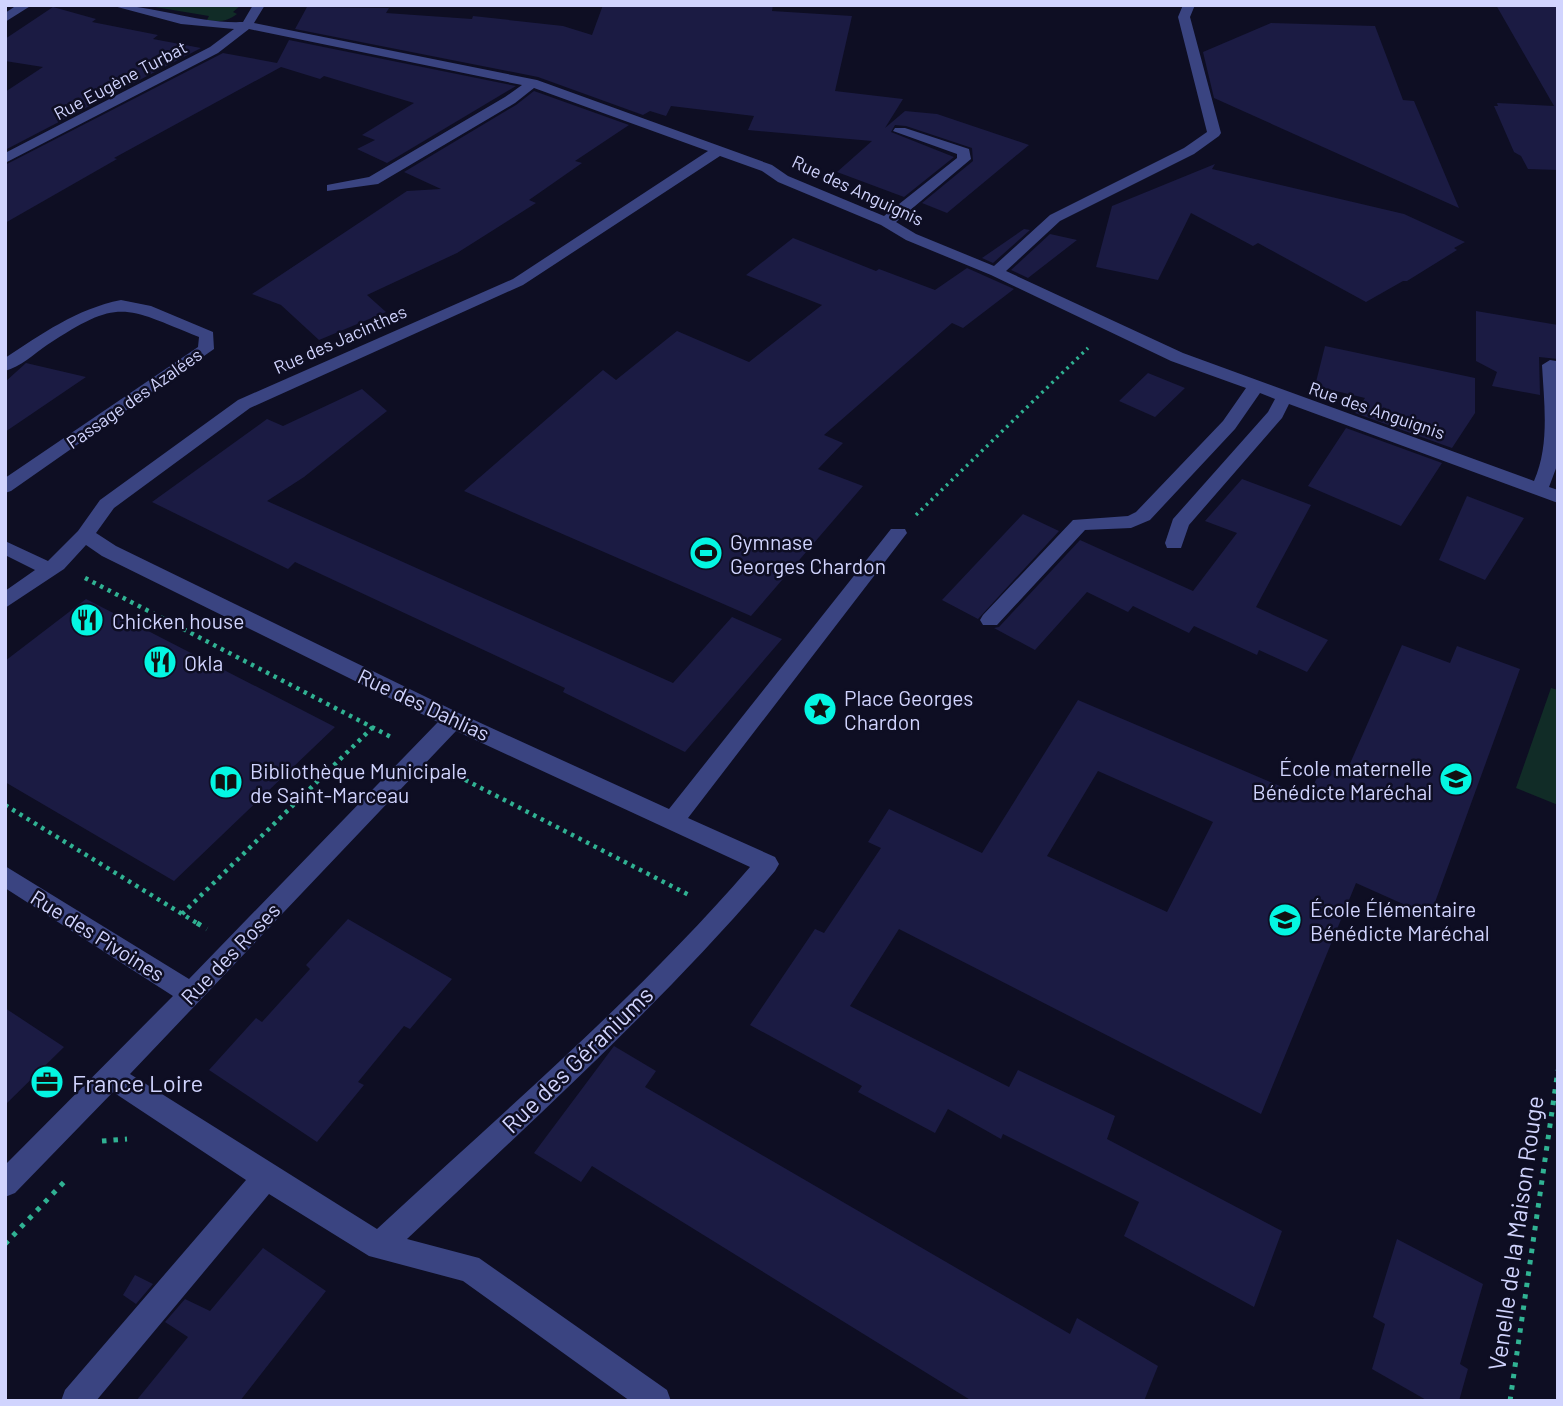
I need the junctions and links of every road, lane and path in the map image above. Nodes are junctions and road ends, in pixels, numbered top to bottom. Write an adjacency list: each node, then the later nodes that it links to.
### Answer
1 (26, 5): 5 (street)
2 (116, 5): 6 (street, Rue des Anguignis)
3 (259, 5): 6 (street)
4 (1189, 5): 15 (street)
5 (5, 18)
6 (247, 25): 7 (street, Rue des Anguignis); 12 (street, Rue Eugène Turbat)
7 (532, 83): 8 (street, Rue des Anguignis); 13 (street)
8 (548, 88): 10 (street, Rue des Anguignis); 11 (street)
9 (900, 131): 14 (street)
10 (719, 150): 14 (street, Rue des Anguignis); 25 (street, Rue des Jacinthes)
11 (436, 156)
12 (5, 159)
13 (332, 188)
14 (886, 222): 15 (street, Rue des Anguignis)
15 (996, 272): 19 (street, Rue des Anguignis)
16 (1094, 342): 24 (path)
17 (1550, 365): 22 (street)
18 (5, 366): 21 (street, Passage des Azalées)
19 (1256, 387): 20 (street, Rue des Anguignis); 30 (street)
20 (1284, 398): 22 (street, Rue des Anguignis); 26 (street)
21 (5, 487)
22 (1539, 489): 23 (street, Rue des Anguignis)
23 (1558, 497)
24 (898, 533): 35 (street)
25 (85, 535): 28 (street, Rue des Jacinthes); 31 (street, Rue des Dahlias)
26 (1174, 544)
27 (5, 547): 28 (street)
28 (52, 567): 29 (street, Rue des Jacinthes); 32 (path)
29 (5, 601)
30 (990, 620)
31 (453, 720): 33 (street, Rue des Roses); 35 (street, Rue des Dahlias)
32 (374, 726): 33 (path); 38 (path)
33 (419, 755): 39 (path); 40 (street, Rue des Roses)
34 (5, 805): 38 (path)
35 (673, 820): 36 (street, Rue des Dahlias)
36 (766, 864): 39 (street, Rue des Géraniums)
37 (5, 876): 41 (street, Rue des Pivoines)
38 (182, 914): 40 (path)
39 (725, 914): 50 (street, Rue des Géraniums)
40 (237, 947): 41 (street, Rue des Roses)
41 (191, 994): 43 (street, Rue des Roses)
42 (1558, 1070): 53 (path, Venelle de la Maison Rouge)
43 (110, 1076): 47 (street); 48 (street, Rue des Roses)
44 (127, 1139): 45 (path)
45 (96, 1148)
46 (69, 1177): 49 (path)
47 (266, 1177): 50 (street); 51 (street)
48 (5, 1184)
49 (5, 1244)
50 (379, 1246): 52 (street)
51 (76, 1401)
52 (656, 1401)
53 (1510, 1401)

